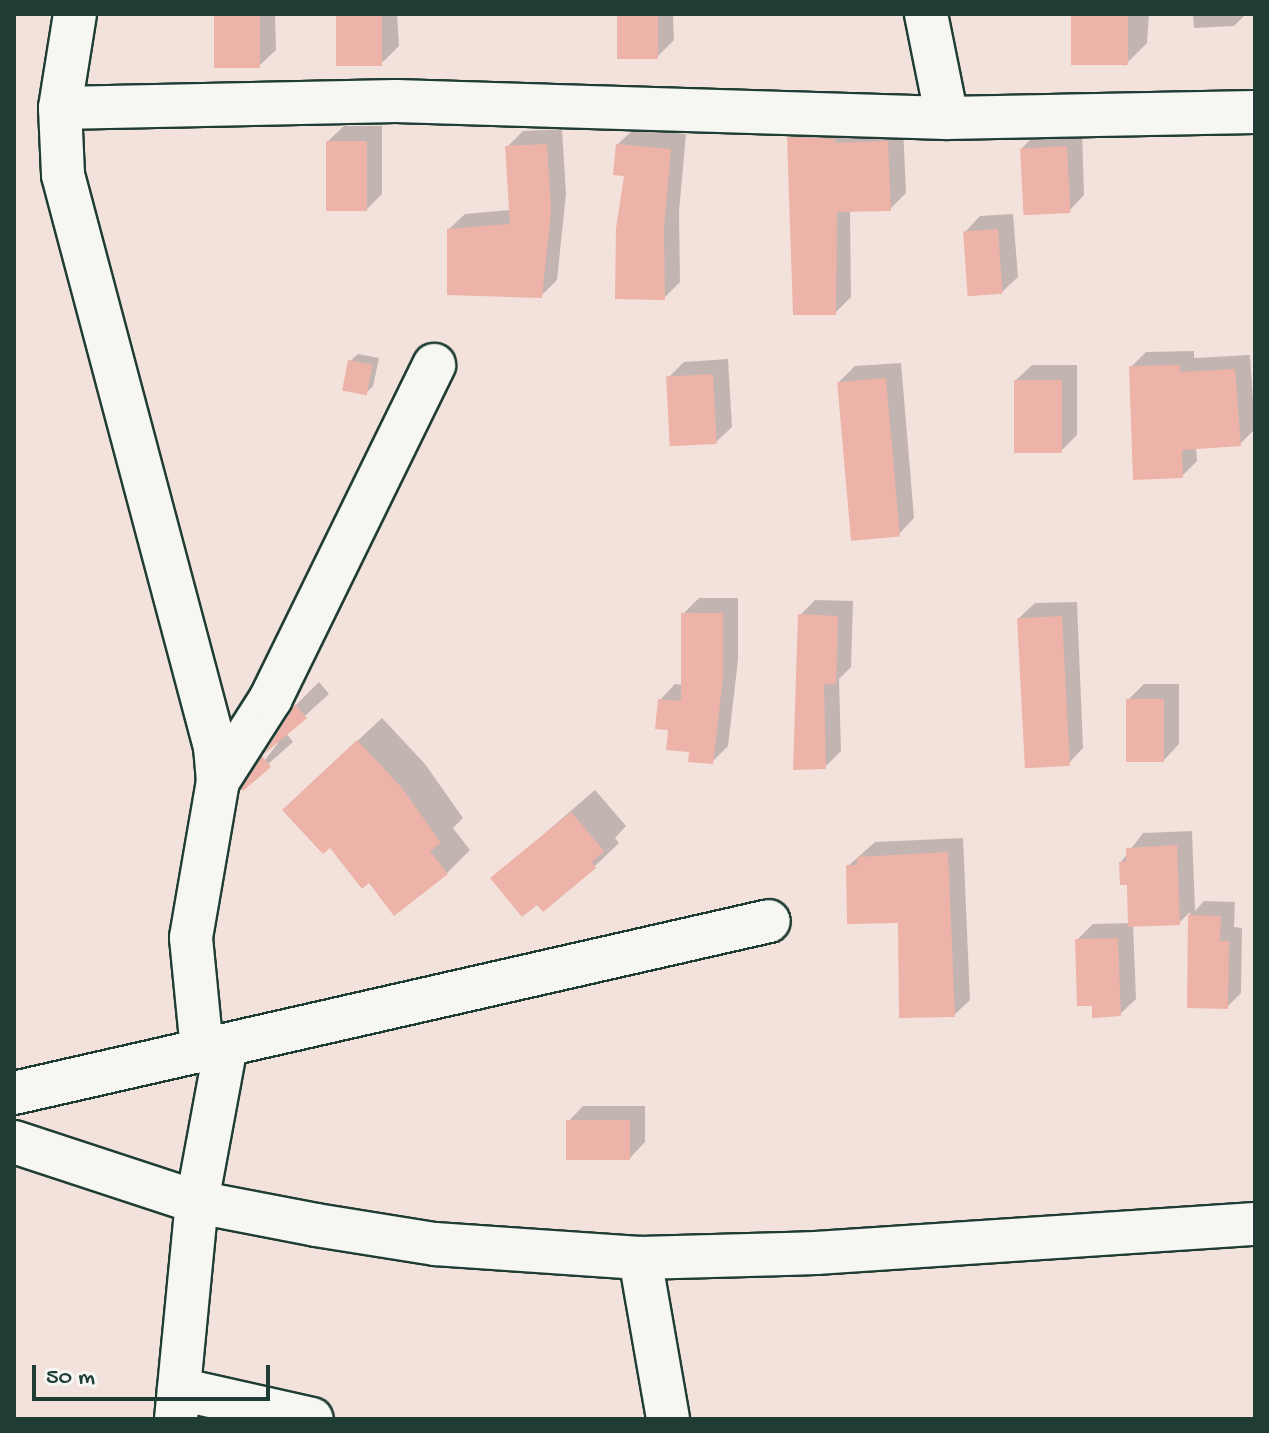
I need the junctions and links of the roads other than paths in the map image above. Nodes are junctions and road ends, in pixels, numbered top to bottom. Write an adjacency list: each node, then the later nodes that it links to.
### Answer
1 (75, 14): 3 (street)
2 (926, 14): 5 (street)
3 (60, 108): 5 (street); 7 (street)
4 (1255, 112): 5 (street)
5 (947, 118)
6 (434, 365): 7 (street)
7 (218, 781): 9 (street)
8 (769, 921): 9 (street)
9 (214, 1048): 10 (street); 12 (street)
10 (14, 1093)
11 (14, 1142): 12 (street)
12 (197, 1202): 14 (street); 15 (street)
13 (1255, 1224): 14 (street)
14 (640, 1258): 17 (street)
15 (177, 1404): 16 (street)
16 (312, 1419)
17 (668, 1419)

